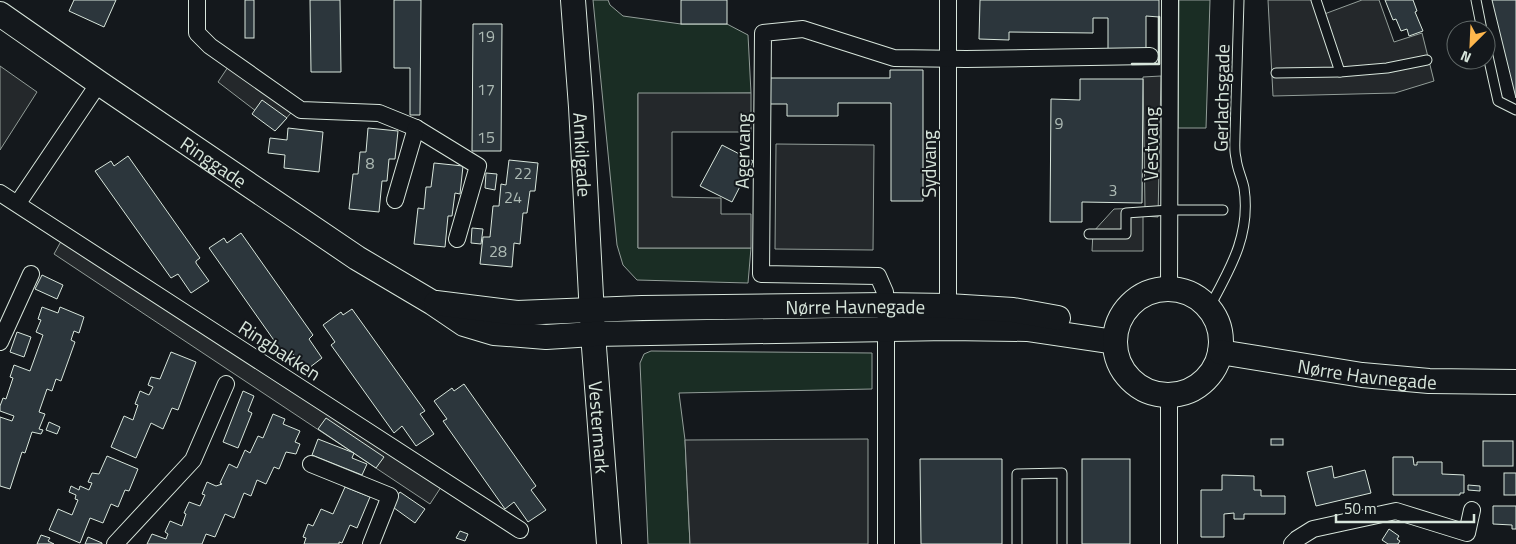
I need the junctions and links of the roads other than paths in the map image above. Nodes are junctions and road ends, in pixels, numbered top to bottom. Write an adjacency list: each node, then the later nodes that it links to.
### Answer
1 (196, 0): 18 (street)
2 (573, 0): 30 (street, Arnkilgade)
3 (948, 0): 11 (street, Sydvang)
4 (1170, 0): 22 (street, Vestvang)
5 (1239, 0): 29 (lane, Gerlachsgade)
6 (1316, 0): 14 (lane)
7 (1476, 0): 9 (lane)
8 (0, 14): 16 (street, Ringgade)
9 (1480, 20)
10 (1150, 56): 11 (street, Agervang)
11 (948, 58): 31 (street, Agervang); 32 (street, Sydvang)
12 (1427, 60): 14 (lane)
13 (1491, 70): 17 (lane)
14 (1340, 72): 15 (lane)
15 (1276, 73)
16 (99, 83): 21 (street); 28 (street, Ringgade)
17 (1516, 110)
18 (416, 128): 20 (street); 25 (street)
19 (0, 193): 21 (street, Ringbakken)
20 (395, 200)
21 (18, 203): 42 (street, Ringbakken)
22 (1170, 210): 23 (lane); 24 (lane); 27 (street, Vestvang)
23 (1222, 210)
24 (1089, 234)
25 (457, 239)
26 (32, 274): 35 (street)
27 (1169, 289): 29 (street); 34 (street)
28 (433, 303): 30 (street, Ringgade); 33 (street, Ringgade)
29 (1209, 308): 36 (street)
30 (591, 309): 31 (street, Nørre Havnegade); 33 (street, Vestermark)
31 (886, 317): 32 (street, Nørre Havnegade); 33 (street, Nørre Havnegade); 46 (street, Agervang)
32 (948, 317): 34 (street, Nørre Havnegade)
33 (592, 334): 45 (street, Vestermark)
34 (1116, 335): 39 (street)
35 (0, 342)
36 (1220, 352): 37 (street, Nørre Havnegade); 39 (street)
37 (1516, 382)
38 (226, 384): 43 (street)
39 (1169, 395): 49 (street)
40 (311, 464): 44 (street)
41 (1472, 510): 50 (street)
42 (520, 530)
43 (115, 544)
44 (371, 544)
45 (609, 544)
46 (886, 544)
47 (1017, 544): 48 (lane)
48 (1062, 544)
49 (1169, 544)
50 (1292, 544)

